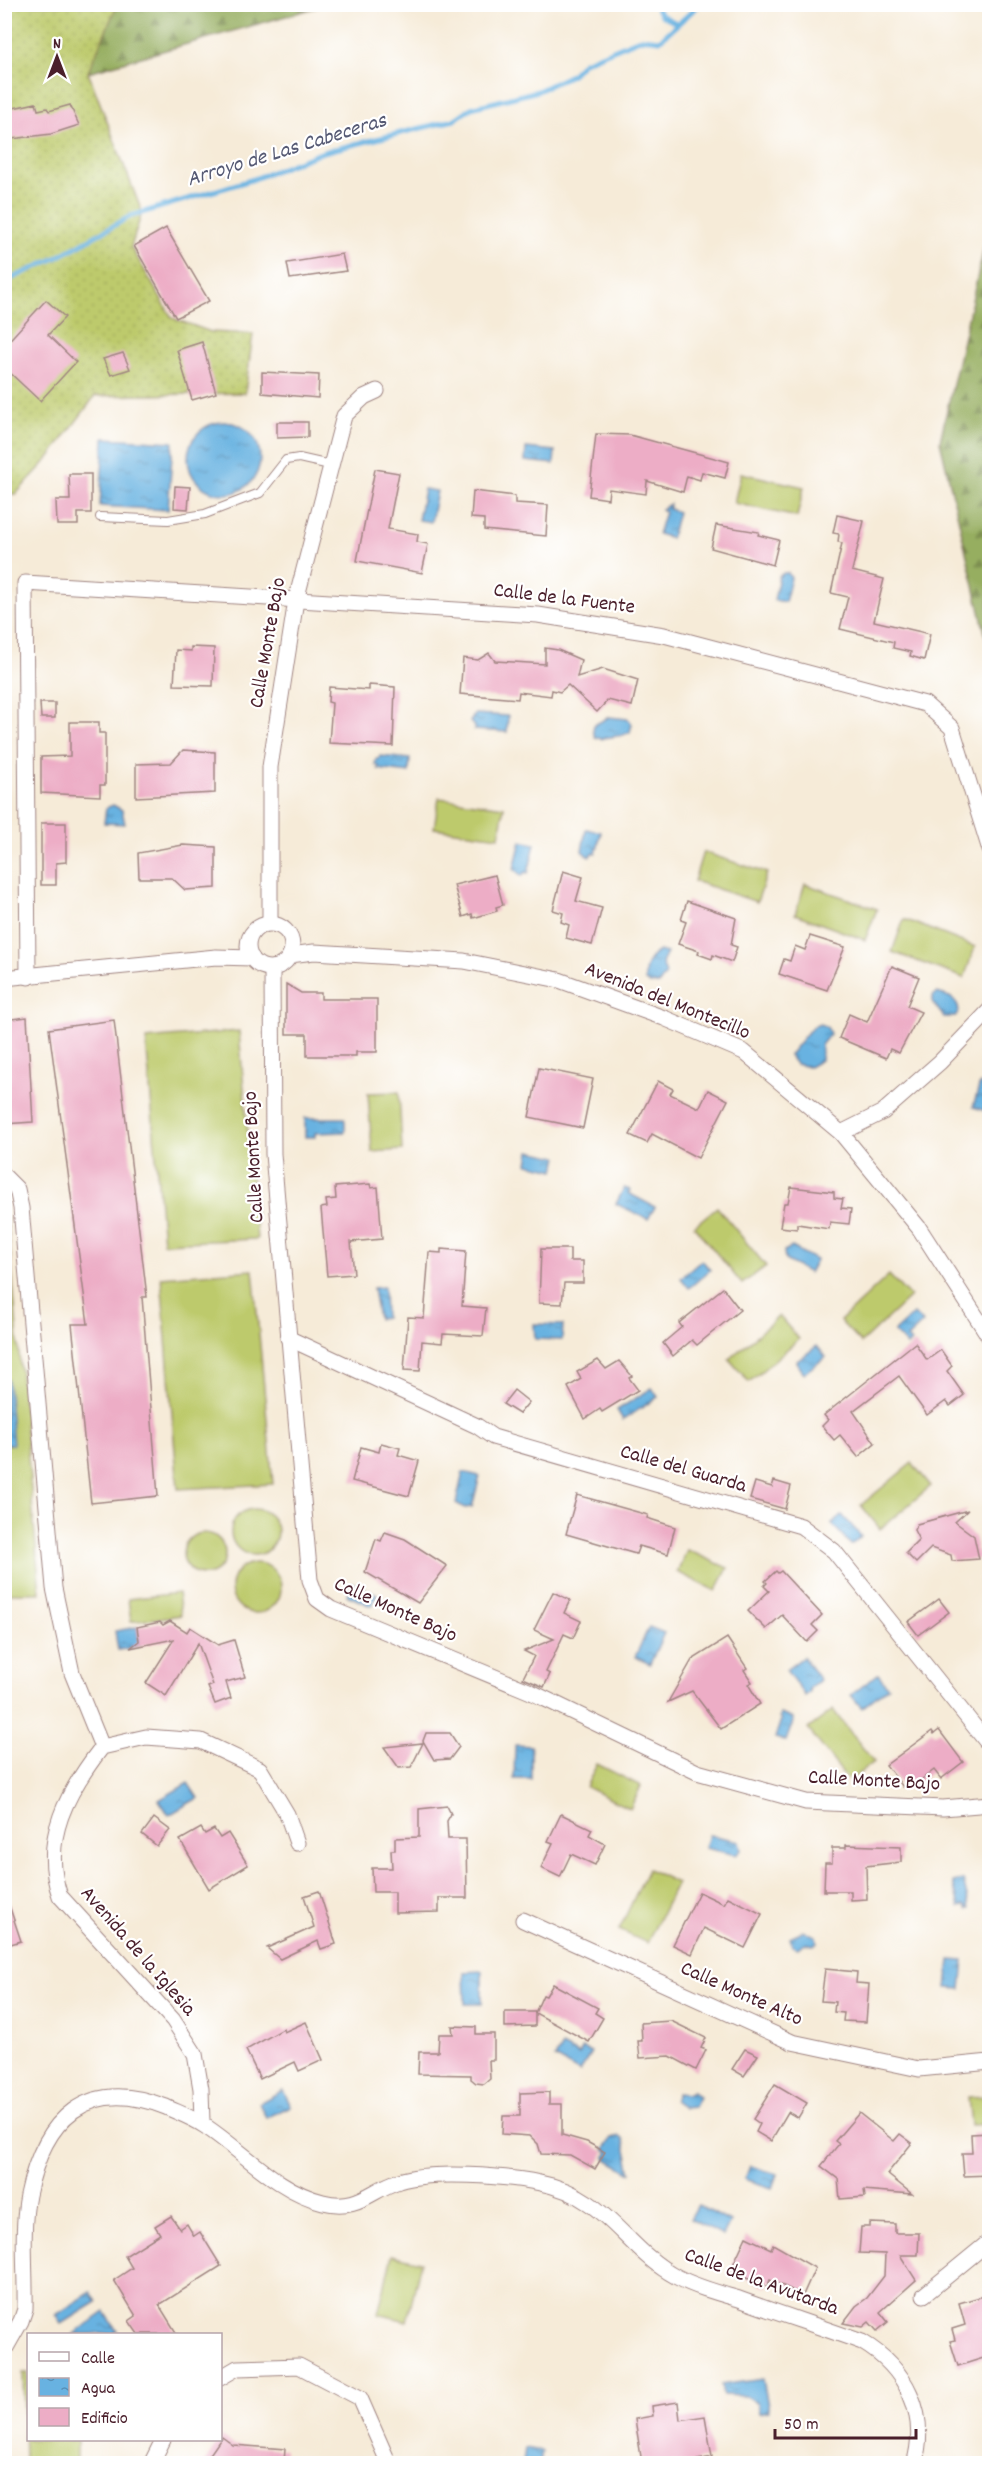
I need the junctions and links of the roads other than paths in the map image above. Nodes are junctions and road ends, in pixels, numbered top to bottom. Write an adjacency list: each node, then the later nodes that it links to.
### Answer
1 (376, 391): 2 (street, Calle Monte Bajo)
2 (330, 465): 3 (lane); 4 (street, Calle Monte Bajo)
3 (100, 517)
4 (296, 600): 5 (street, Calle de la Fuente); 6 (street, Calle Monte Bajo); 10 (street, Calle de la Fuente)
5 (990, 850)
6 (270, 923): 7 (street); 8 (street)
7 (291, 947): 9 (street); 13 (street, Avenida del Montecillo)
8 (250, 951): 9 (street); 10 (street)
9 (272, 968): 16 (street, Calle Monte Bajo)
10 (28, 977): 11 (street)
11 (4, 978)
12 (990, 1010): 13 (street)
13 (841, 1133): 15 (street, Avenida del Montecillo)
14 (4, 1176): 18 (street)
15 (989, 1334)
16 (288, 1338): 17 (street, Calle del Guarda); 19 (street, Calle Monte Bajo)
17 (990, 1746)
18 (102, 1747): 20 (street); 23 (street, Avenida de la Iglesia)
19 (990, 1804)
20 (297, 1843)
21 (522, 1920): 22 (street, Calle Monte Alto)
22 (990, 2062)
23 (202, 2123): 26 (street, Calle de la Avutarda); 31 (street, Calle de la Avutarda)
24 (990, 2241): 25 (street)
25 (924, 2295)
26 (4, 2351)
27 (222, 2377): 30 (street)
28 (162, 2441): 29 (street)
29 (151, 2463)
30 (389, 2463)
31 (914, 2463)

